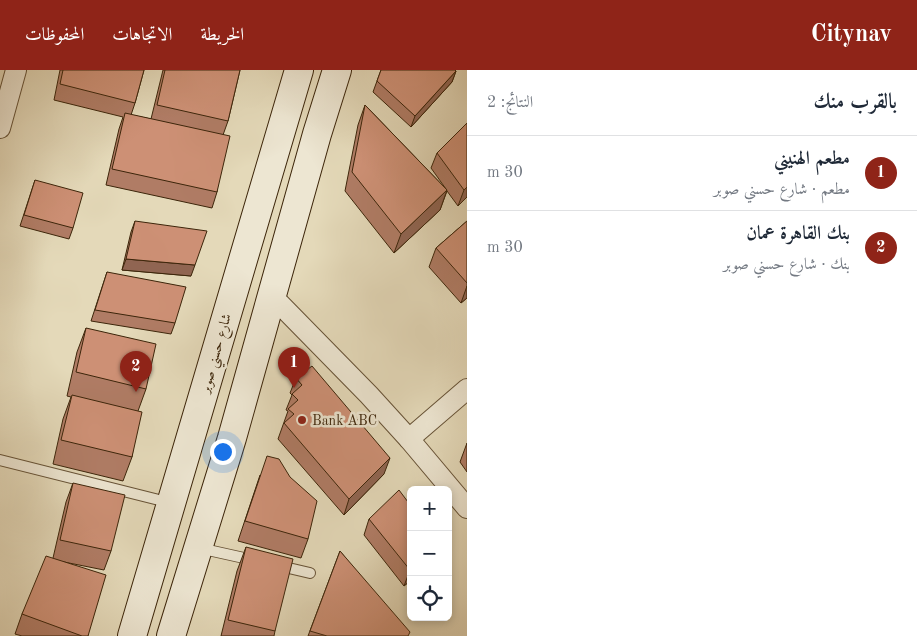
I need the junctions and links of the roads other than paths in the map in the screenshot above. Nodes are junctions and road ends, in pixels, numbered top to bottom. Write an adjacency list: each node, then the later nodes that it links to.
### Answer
1 (16, 70): 4 (street)
2 (299, 70): 5 (main road, شارع حسني صوبر)
3 (337, 70): 6 (main road)
4 (0, 128)
5 (281, 129): 6 (main road); 11 (main road, شارع حسني صوبر)
6 (317, 134): 7 (main road)
7 (271, 295): 9 (street); 13 (main road)
8 (467, 389): 9 (street)
9 (409, 438): 12 (street)
10 (0, 460): 11 (lane)
11 (171, 503): 15 (main road, شارع حسني صوبر)
12 (467, 508)
13 (198, 548): 14 (lane); 16 (main road)
14 (310, 573)
15 (132, 636)
16 (171, 636)

